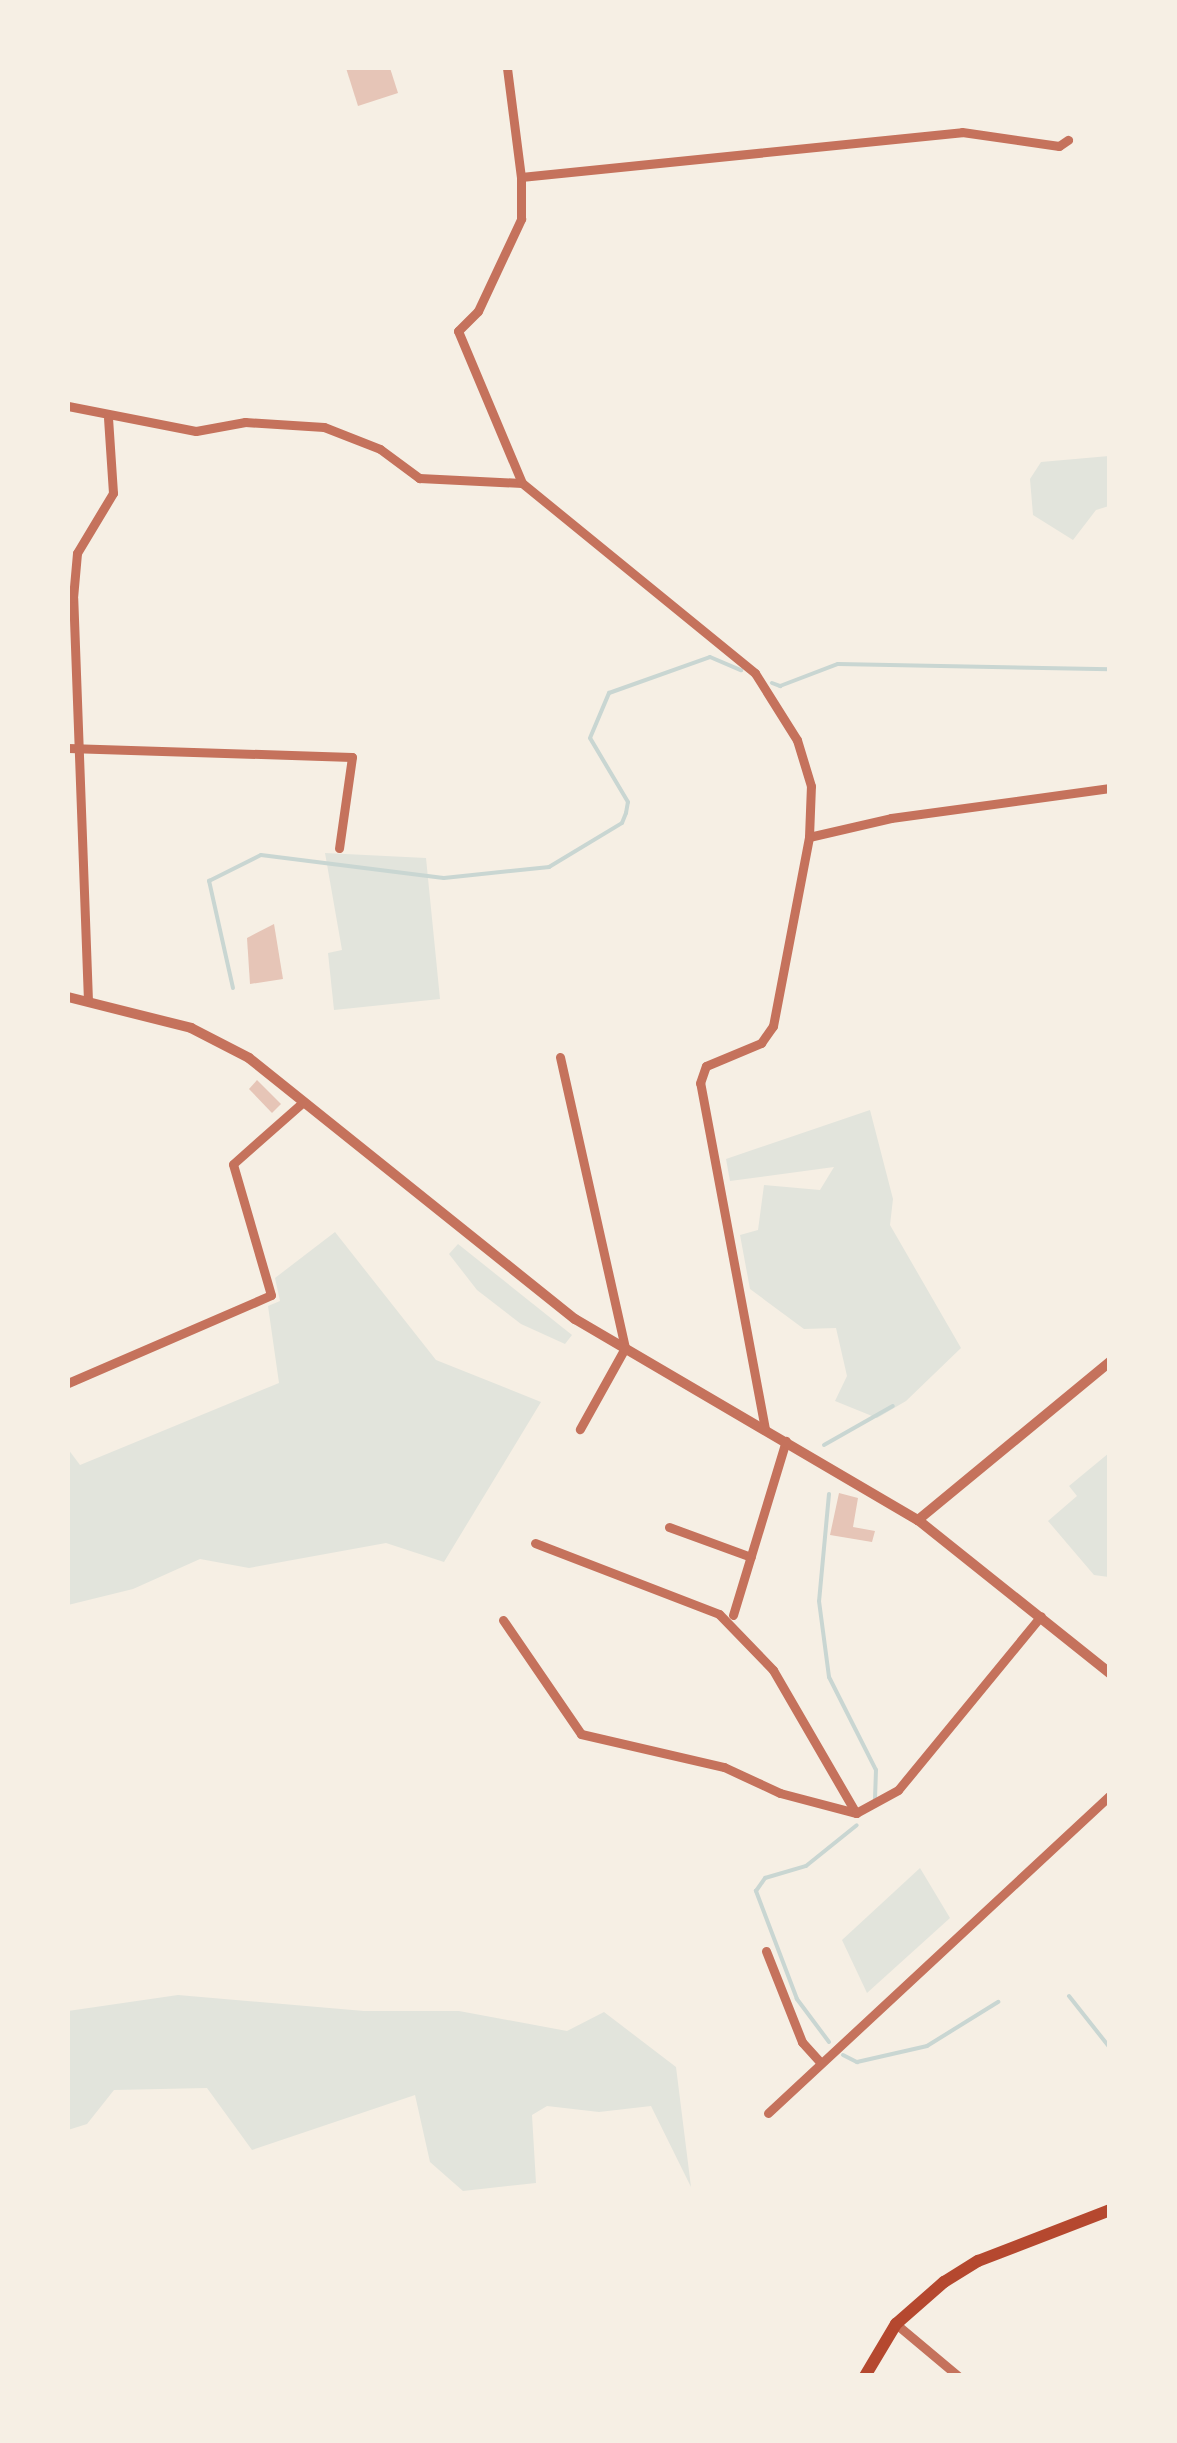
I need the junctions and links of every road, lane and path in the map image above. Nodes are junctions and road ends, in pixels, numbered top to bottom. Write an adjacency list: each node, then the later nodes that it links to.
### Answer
1 (507, 68): 3 (street)
2 (1068, 140): 3 (street)
3 (521, 177): 6 (street)
4 (68, 406): 5 (street)
5 (108, 418): 6 (street); 7 (street)
6 (522, 483): 9 (street)
7 (72, 748): 10 (street); 12 (street)
8 (1110, 788): 9 (street)
9 (809, 837): 19 (street)
10 (340, 848)
11 (68, 997): 12 (street)
12 (88, 1001): 14 (street)
13 (560, 1056): 15 (street)
14 (302, 1103): 15 (street); 17 (street)
15 (625, 1348): 18 (street); 19 (street)
16 (1110, 1362): 21 (street)
17 (68, 1384)
18 (580, 1429)
19 (765, 1429): 20 (street)
20 (786, 1441): 21 (street); 24 (street)
21 (918, 1520): 26 (street)
22 (669, 1527): 24 (street)
23 (536, 1543): 30 (street)
24 (751, 1556): 25 (street)
25 (734, 1615)
26 (1040, 1616): 28 (street); 30 (street)
27 (502, 1620): 30 (street)
28 (1110, 1673)
29 (1110, 1795): 32 (street)
30 (856, 1812)
31 (766, 1951): 32 (street)
32 (822, 2063): 33 (street)
33 (768, 2114)
34 (1110, 2210): 35 (main road)
35 (896, 2324): 36 (main road); 37 (street)
36 (866, 2376)
37 (958, 2376)

